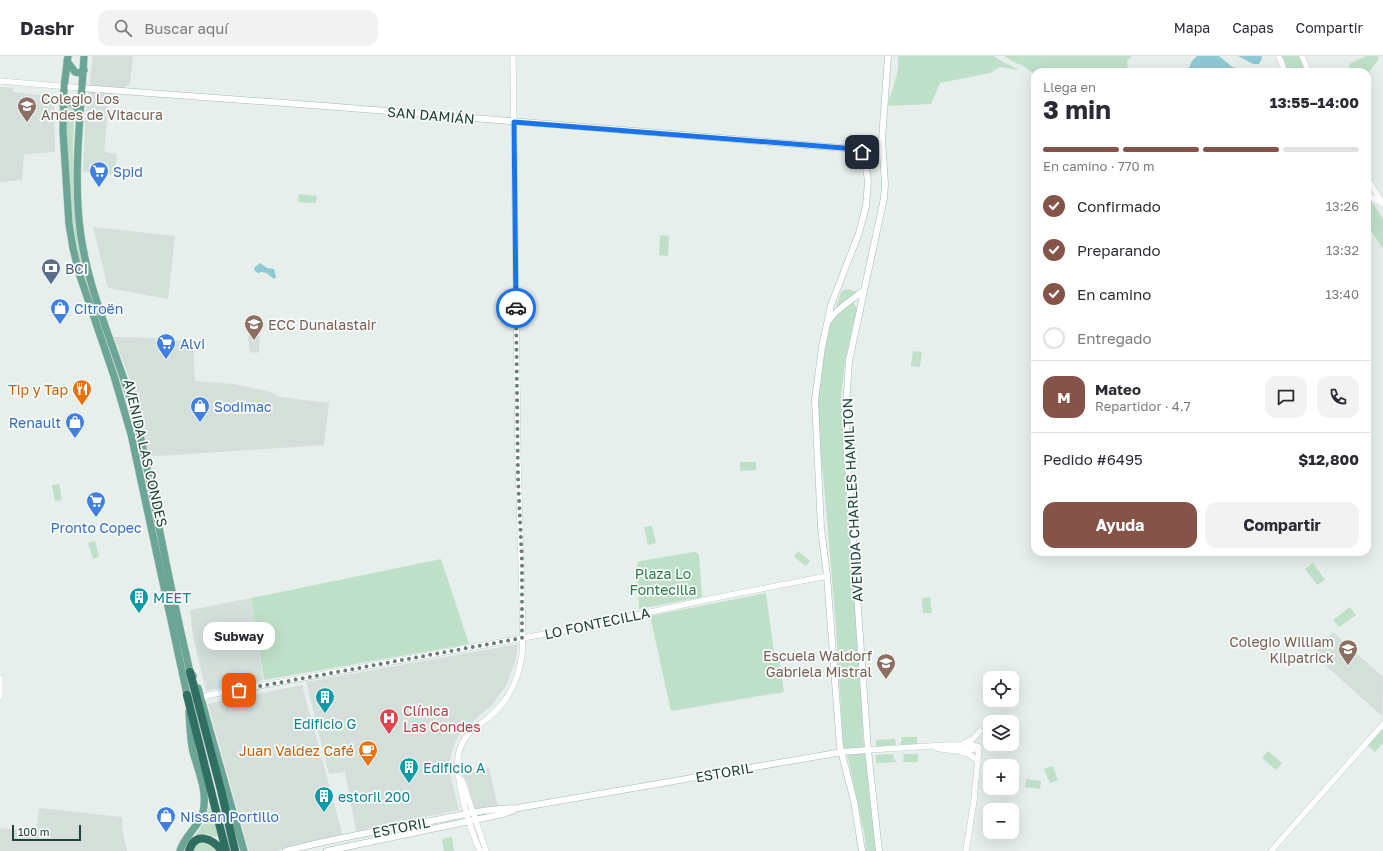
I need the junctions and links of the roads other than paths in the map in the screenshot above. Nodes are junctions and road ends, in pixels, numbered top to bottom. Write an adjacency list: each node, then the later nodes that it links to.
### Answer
1 (84, 56): 9 (main road, AVENIDA LAS CONDES)
2 (513, 56): 15 (street)
3 (888, 56): 20 (main road, AVENIDA CHARLES HAMILTON)
4 (1279, 56): 7 (street)
5 (1302, 56): 8 (street)
6 (67, 58): 9 (main road); 11 (main road, AVENIDA LAS CONDES)
7 (1284, 68)
8 (1307, 68)
9 (84, 70): 12 (main road, AVENIDA LAS CONDES)
10 (0, 80): 11 (street, SAN DAMIÁN)
11 (64, 87): 12 (street, SAN DAMIÁN); 13 (main road, AVENIDA LAS CONDES)
12 (82, 88): 14 (main road, AVENIDA LAS CONDES); 15 (main road, SAN DAMIÁN)
13 (63, 105): 14 (main road); 24 (main road, AVENIDA LAS CONDES)
14 (80, 115): 25 (main road, AVENIDA LAS CONDES)
15 (514, 122): 16 (main road, SAN DAMIÁN); 27 (street)
16 (862, 152): 23 (main road, AVENIDA CHARLES HAMILTON)
17 (1371, 184): 19 (street)
18 (1371, 197): 19 (street)
19 (1383, 204)
20 (864, 290): 21 (main road); 22 (main road, AVENIDA CHARLES HAMILTON)
21 (854, 299): 22 (main road); 23 (main road)
22 (859, 311): 38 (main road, AVENIDA CHARLES HAMILTON)
23 (826, 324): 26 (main road, AVENIDA CHARLES HAMILTON)
24 (114, 376): 25 (main road); 30 (main road, AVENIDA LAS CONDES)
25 (127, 390): 28 (main road, AVENIDA LAS CONDES)
26 (827, 576): 27 (street, LO FONTECILLA); 40 (main road, AVENIDA CHARLES HAMILTON)
27 (522, 638): 32 (street, LO FONTECILLA); 42 (street)
28 (190, 672): 32 (main road, AVENIDA LAS CONDES); 46 (highway)
29 (0, 678): 31 (street)
30 (187, 695): 43 (main road, AVENIDA LAS CONDES); 45 (highway)
31 (0, 697)
32 (202, 700): 47 (main road, AVENIDA LAS CONDES)
33 (1383, 724): 55 (street)
34 (980, 731): 35 (street)
35 (956, 745): 36 (street, ESTORIL); 37 (street, ESTORIL)
36 (931, 747): 38 (street, ESTORIL); 39 (street, ESTORIL)
37 (979, 747): 39 (street, ESTORIL); 41 (street)
38 (868, 750): 40 (main road, ESTORIL); 53 (main road, AVENIDA CHARLES HAMILTON)
39 (949, 750): 41 (street)
40 (842, 752): 42 (main road, ESTORIL); 52 (main road, AVENIDA CHARLES HAMILTON)
41 (978, 761): 54 (street)
42 (471, 817): 48 (main road, ESTORIL); 49 (main road, ESTORIL); 50 (street); 51 (street)
43 (182, 850): 44 (highway)
44 (222, 851)
45 (226, 851)
46 (235, 851)
47 (244, 851)
48 (286, 851)
49 (327, 851)
50 (480, 851)
51 (486, 851)
52 (862, 851)
53 (880, 851)
54 (966, 851)
55 (1271, 851)

